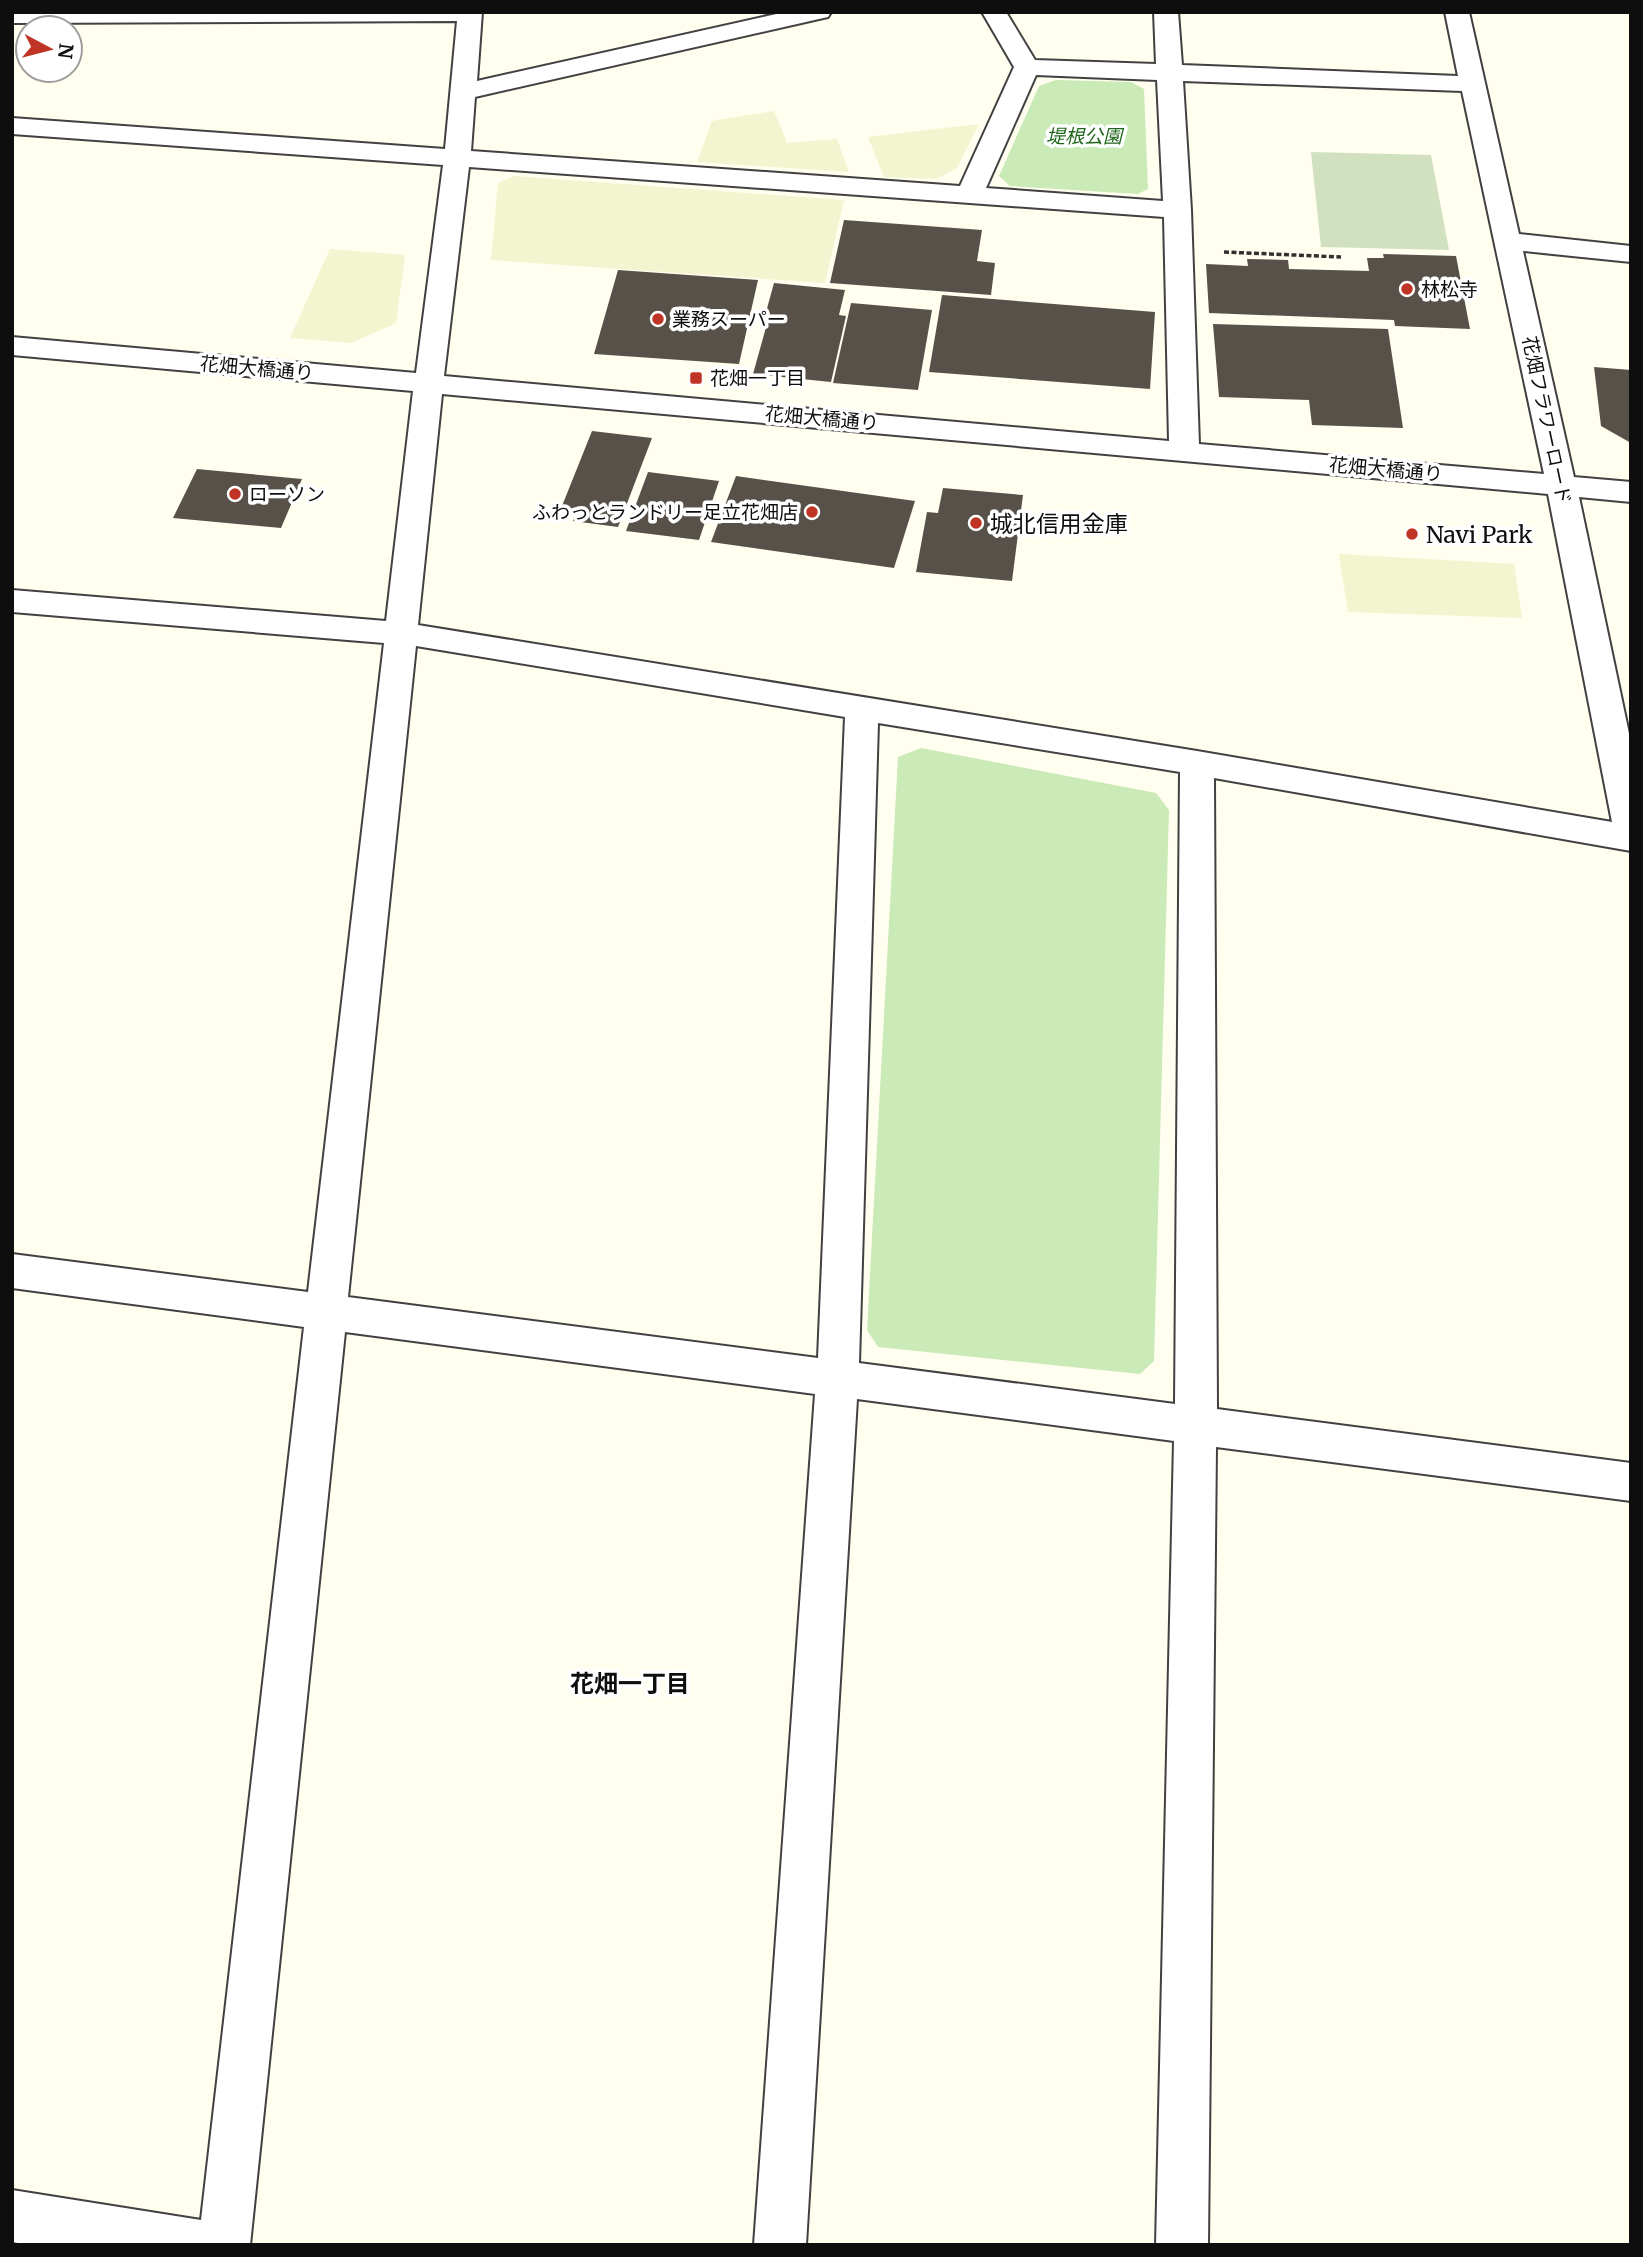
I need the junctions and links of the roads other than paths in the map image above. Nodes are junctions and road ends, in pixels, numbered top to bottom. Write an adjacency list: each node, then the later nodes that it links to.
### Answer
1 (819, 12): 10 (street)
2 (994, 12): 7 (street)
3 (1166, 12): 8 (street)
4 (1457, 12): 9 (street, 花畑フラワーロード)
5 (469, 13): 6 (street); 10 (street)
6 (13, 16)
7 (1027, 67): 8 (street); 13 (street)
8 (1170, 71): 9 (street); 14 (street)
9 (1473, 83): 15 (street, 花畑フラワーロード)
10 (463, 92): 12 (street)
11 (12, 126): 12 (street)
12 (457, 158): 13 (street); 18 (street)
13 (969, 196): 14 (street)
14 (1177, 210): 19 (street)
15 (1507, 242): 16 (street); 20 (street, 花畑フラワーロード)
16 (1631, 254)
17 (12, 346): 18 (street, 花畑大橋通り)
18 (429, 384): 19 (street, 花畑大橋通り); 23 (street)
19 (1184, 450): 20 (street, 花畑大橋通り)
20 (1561, 486): 21 (street, 花畑大橋通り); 26 (street, 花畑フラワーロード)
21 (1631, 492)
22 (12, 601): 23 (street)
23 (401, 633): 24 (street); 29 (street)
24 (862, 708): 25 (street); 30 (street)
25 (1197, 763): 27 (street); 31 (street)
26 (1631, 828)
27 (1631, 838)
28 (12, 1271): 29 (street)
29 (326, 1312): 30 (street); 35 (street)
30 (837, 1379): 31 (street); 36 (street)
31 (1195, 1425): 32 (street); 37 (street)
32 (1631, 1482)
33 (12, 2216): 34 (street)
34 (198, 2245)
35 (224, 2245)
36 (780, 2245)
37 (1182, 2245)

